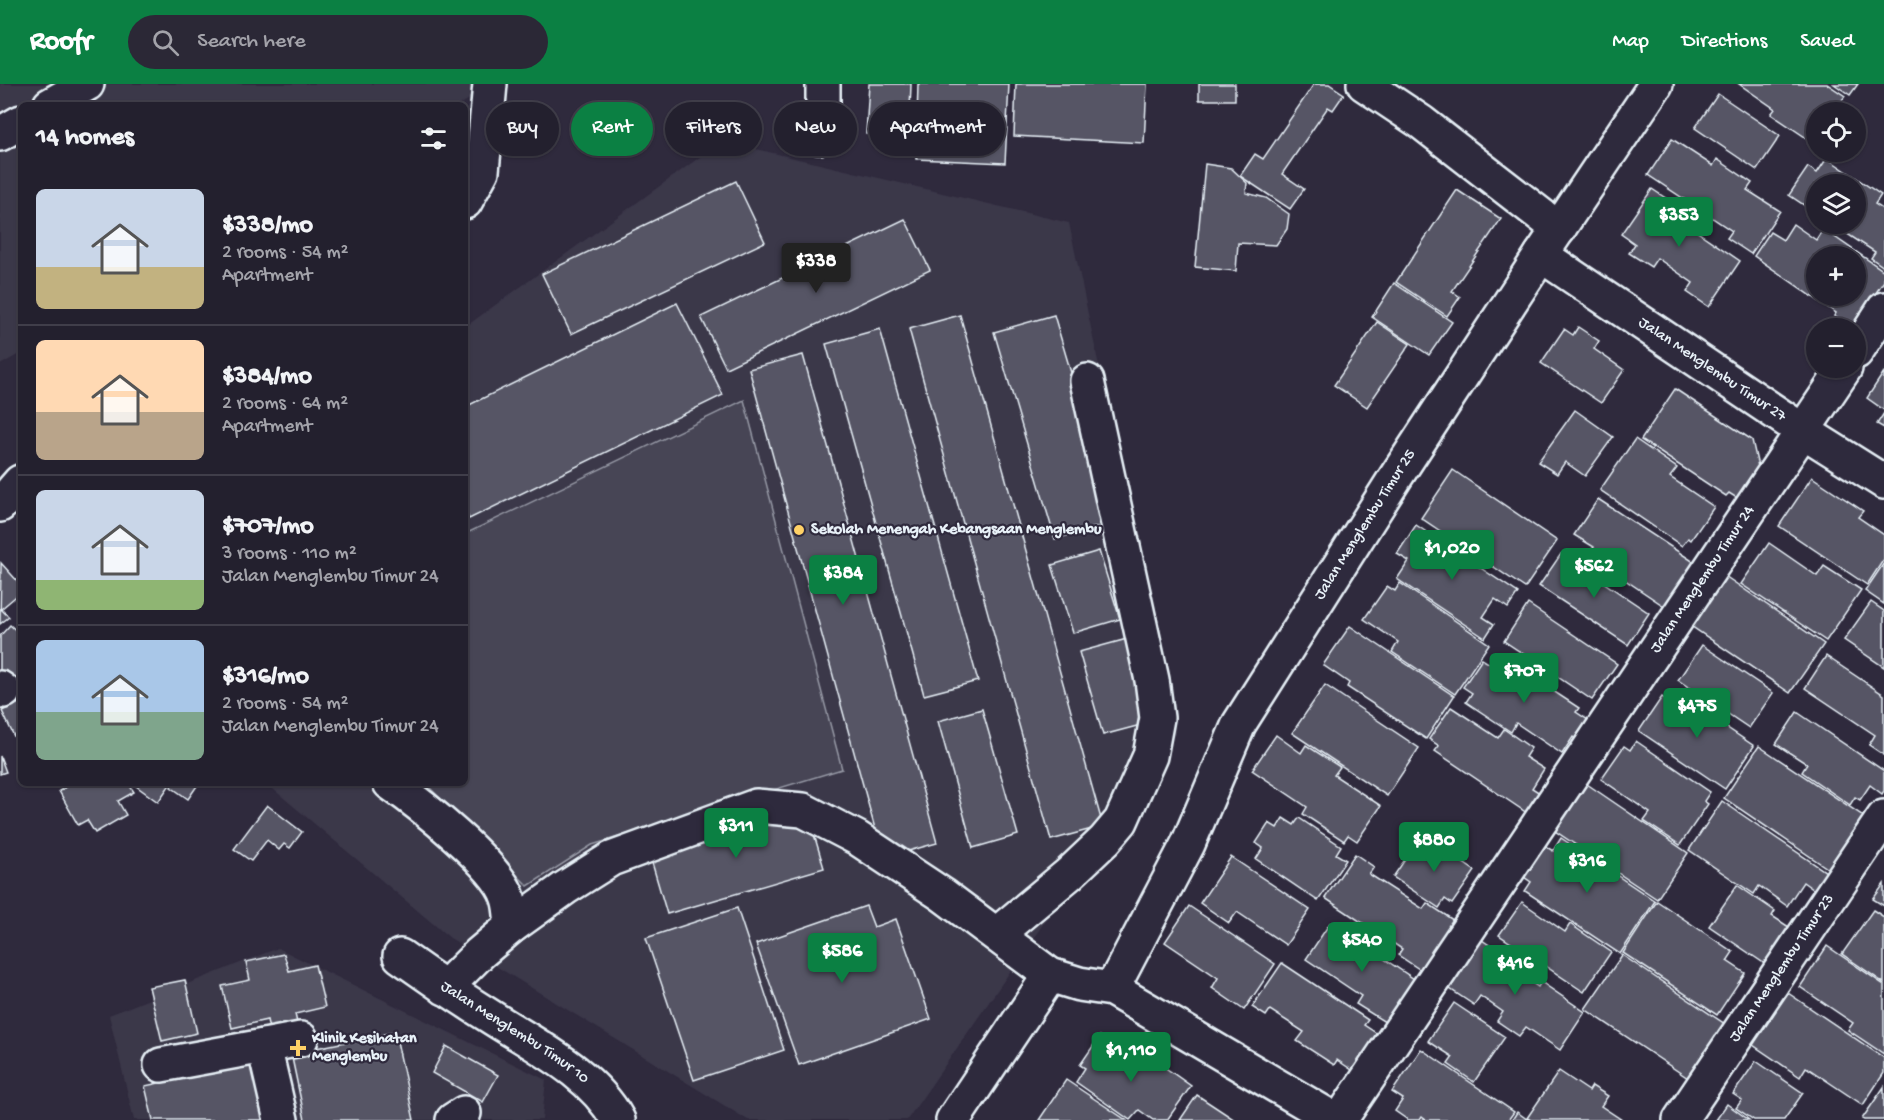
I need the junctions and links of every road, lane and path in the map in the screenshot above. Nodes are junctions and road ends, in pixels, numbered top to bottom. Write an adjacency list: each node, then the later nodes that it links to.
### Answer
1 (87, 84): 6 (street)
2 (491, 84): 10 (street)
3 (823, 84): 7 (street)
4 (1364, 84): 11 (street, Jalan Menglembu Timur 27)
5 (1656, 84): 11 (street, Jalan Menglembu Timur 25)
6 (55, 102)
7 (823, 102)
8 (18, 124): 9 (street)
9 (0, 134)
10 (468, 197)
11 (1550, 242): 16 (street, Jalan Menglembu Timur 27); 25 (street, Jalan Menglembu Timur 25)
12 (1884, 309): 13 (street)
13 (1866, 337)
14 (1838, 378): 16 (street, Jalan Menglembu Timur 24)
15 (1087, 381): 21 (street)
16 (1803, 431): 17 (street, Jalan Menglembu Timur 27); 33 (street, Jalan Menglembu Timur 24)
17 (1884, 482)
18 (394, 786): 20 (street)
19 (1884, 817): 34 (street, Jalan Menglembu Timur 23)
20 (512, 926): 21 (street); 24 (street)
21 (997, 934): 23 (street)
22 (400, 956): 24 (street, Jalan Menglembu Timur 10)
23 (1050, 975): 25 (street); 31 (street)
24 (445, 988): 30 (street, Jalan Menglembu Timur 10)
25 (1112, 989): 32 (street)
26 (302, 1039): 27 (street)
27 (264, 1046): 28 (street); 29 (street)
28 (161, 1065)
29 (281, 1120)
30 (618, 1120)
31 (953, 1120)
32 (1335, 1120)
33 (1340, 1120)
34 (1680, 1120)

